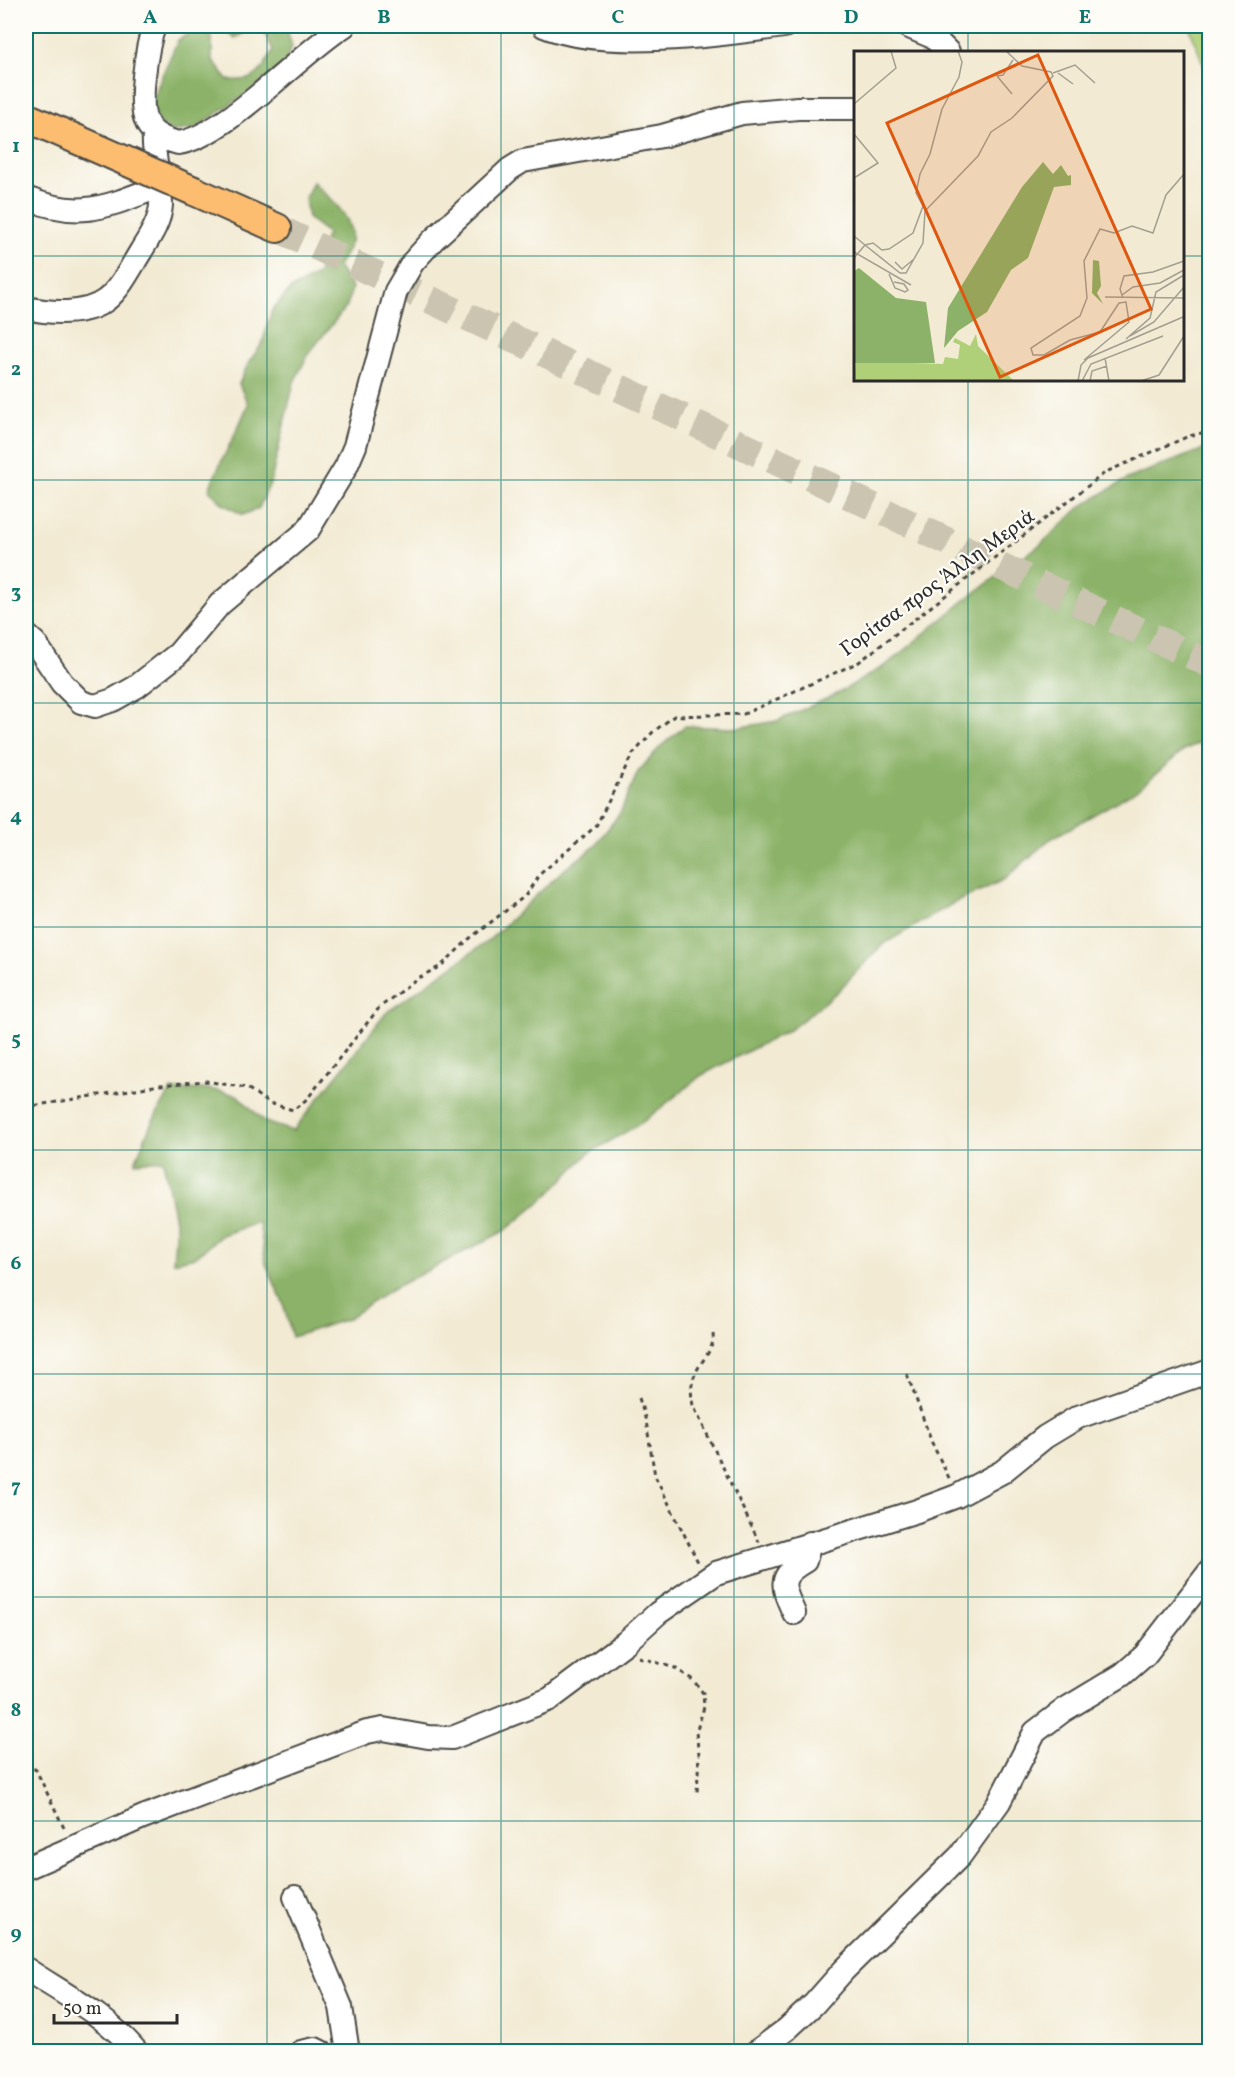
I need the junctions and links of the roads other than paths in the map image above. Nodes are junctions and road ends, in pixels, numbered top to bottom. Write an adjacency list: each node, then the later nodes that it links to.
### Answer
1 (154, 26): 9 (street)
2 (344, 26): 9 (street)
3 (544, 26): 4 (street)
4 (784, 26)
5 (907, 26): 6 (street)
6 (947, 51)
7 (854, 108): 14 (street)
8 (26, 117): 12 (main road, bridge)
9 (154, 132): 10 (street)
10 (158, 187): 11 (street); 13 (street)
11 (26, 198)
12 (277, 228)
13 (26, 308)
14 (26, 635)
15 (1209, 1371): 16 (street)
16 (810, 1543): 18 (street); 19 (street)
17 (1209, 1570): 26 (street)
18 (794, 1613)
19 (26, 1868)
20 (295, 1897): 25 (street)
21 (26, 1969): 22 (street)
22 (137, 2052)
23 (301, 2052): 24 (street)
24 (321, 2052)
25 (348, 2052)
26 (756, 2052)

